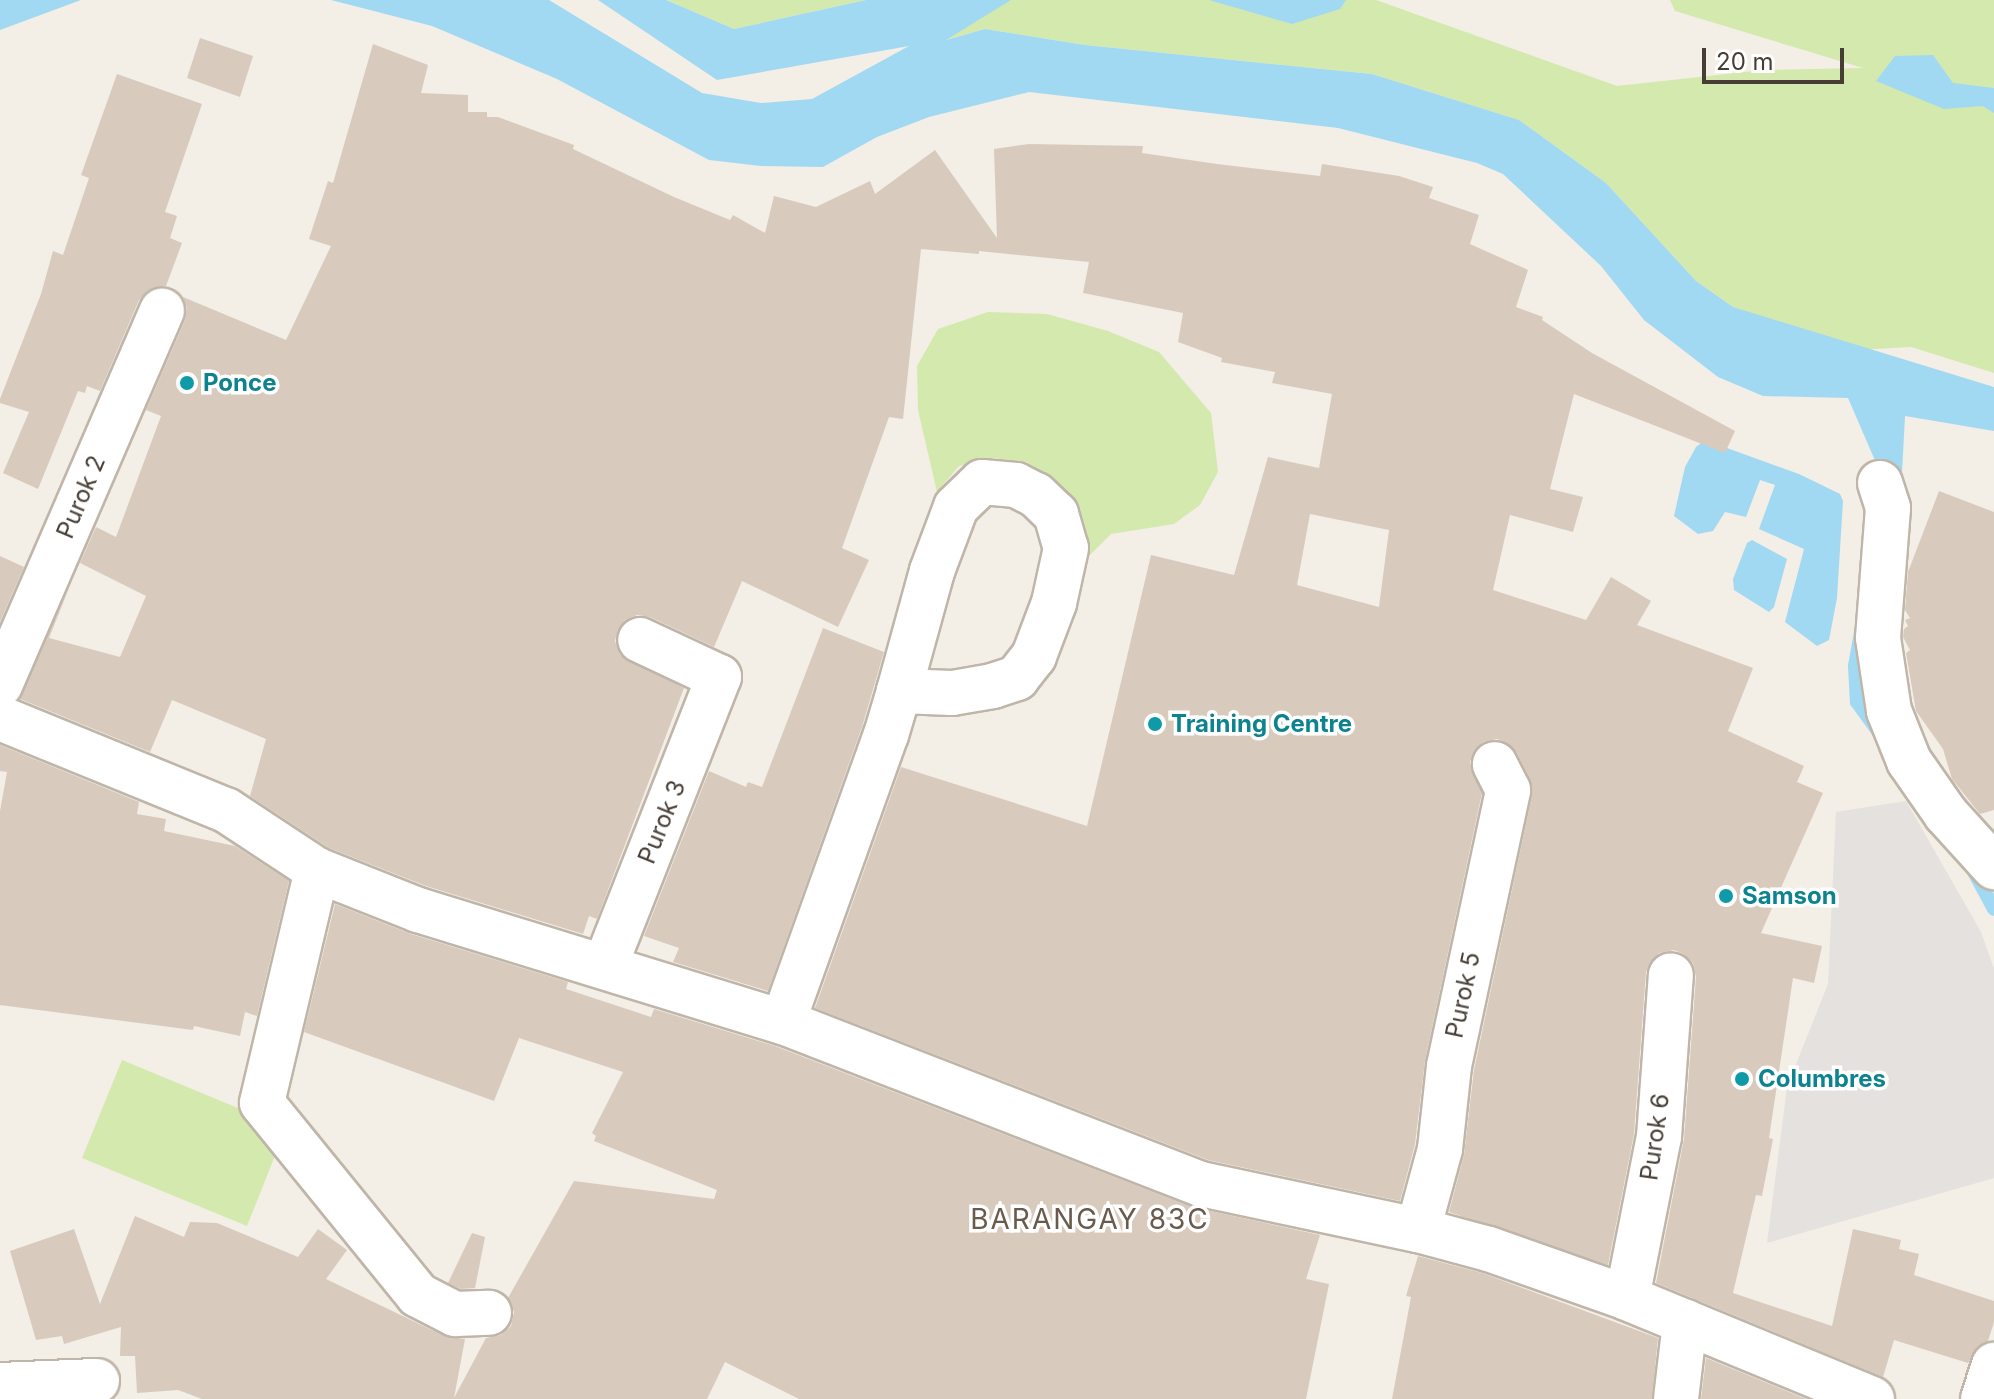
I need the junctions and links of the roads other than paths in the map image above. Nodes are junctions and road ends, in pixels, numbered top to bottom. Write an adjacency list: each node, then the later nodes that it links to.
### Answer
1 (162, 310): 4 (street, Purok 2)
2 (1880, 483): 8 (street)
3 (640, 640): 10 (street, Purok 3)
4 (0, 685)
5 (899, 691): 5 (street); 12 (street)
6 (0, 718): 9 (street)
7 (1495, 764): 13 (street, Purok 5)
8 (1994, 867)
9 (317, 870): 10 (street); 15 (street)
10 (605, 966): 12 (street)
11 (1671, 975): 14 (street, Purok 6)
12 (783, 1022): 13 (street)
13 (1418, 1230): 14 (street)
14 (1627, 1298): 16 (street)
15 (489, 1313)
16 (1685, 1322): 20 (street); 21 (street)
17 (1994, 1365): 22 (street)
18 (97, 1381): 19 (street)
19 (0, 1385)
20 (1676, 1399)
21 (1872, 1399)
22 (1983, 1399)

